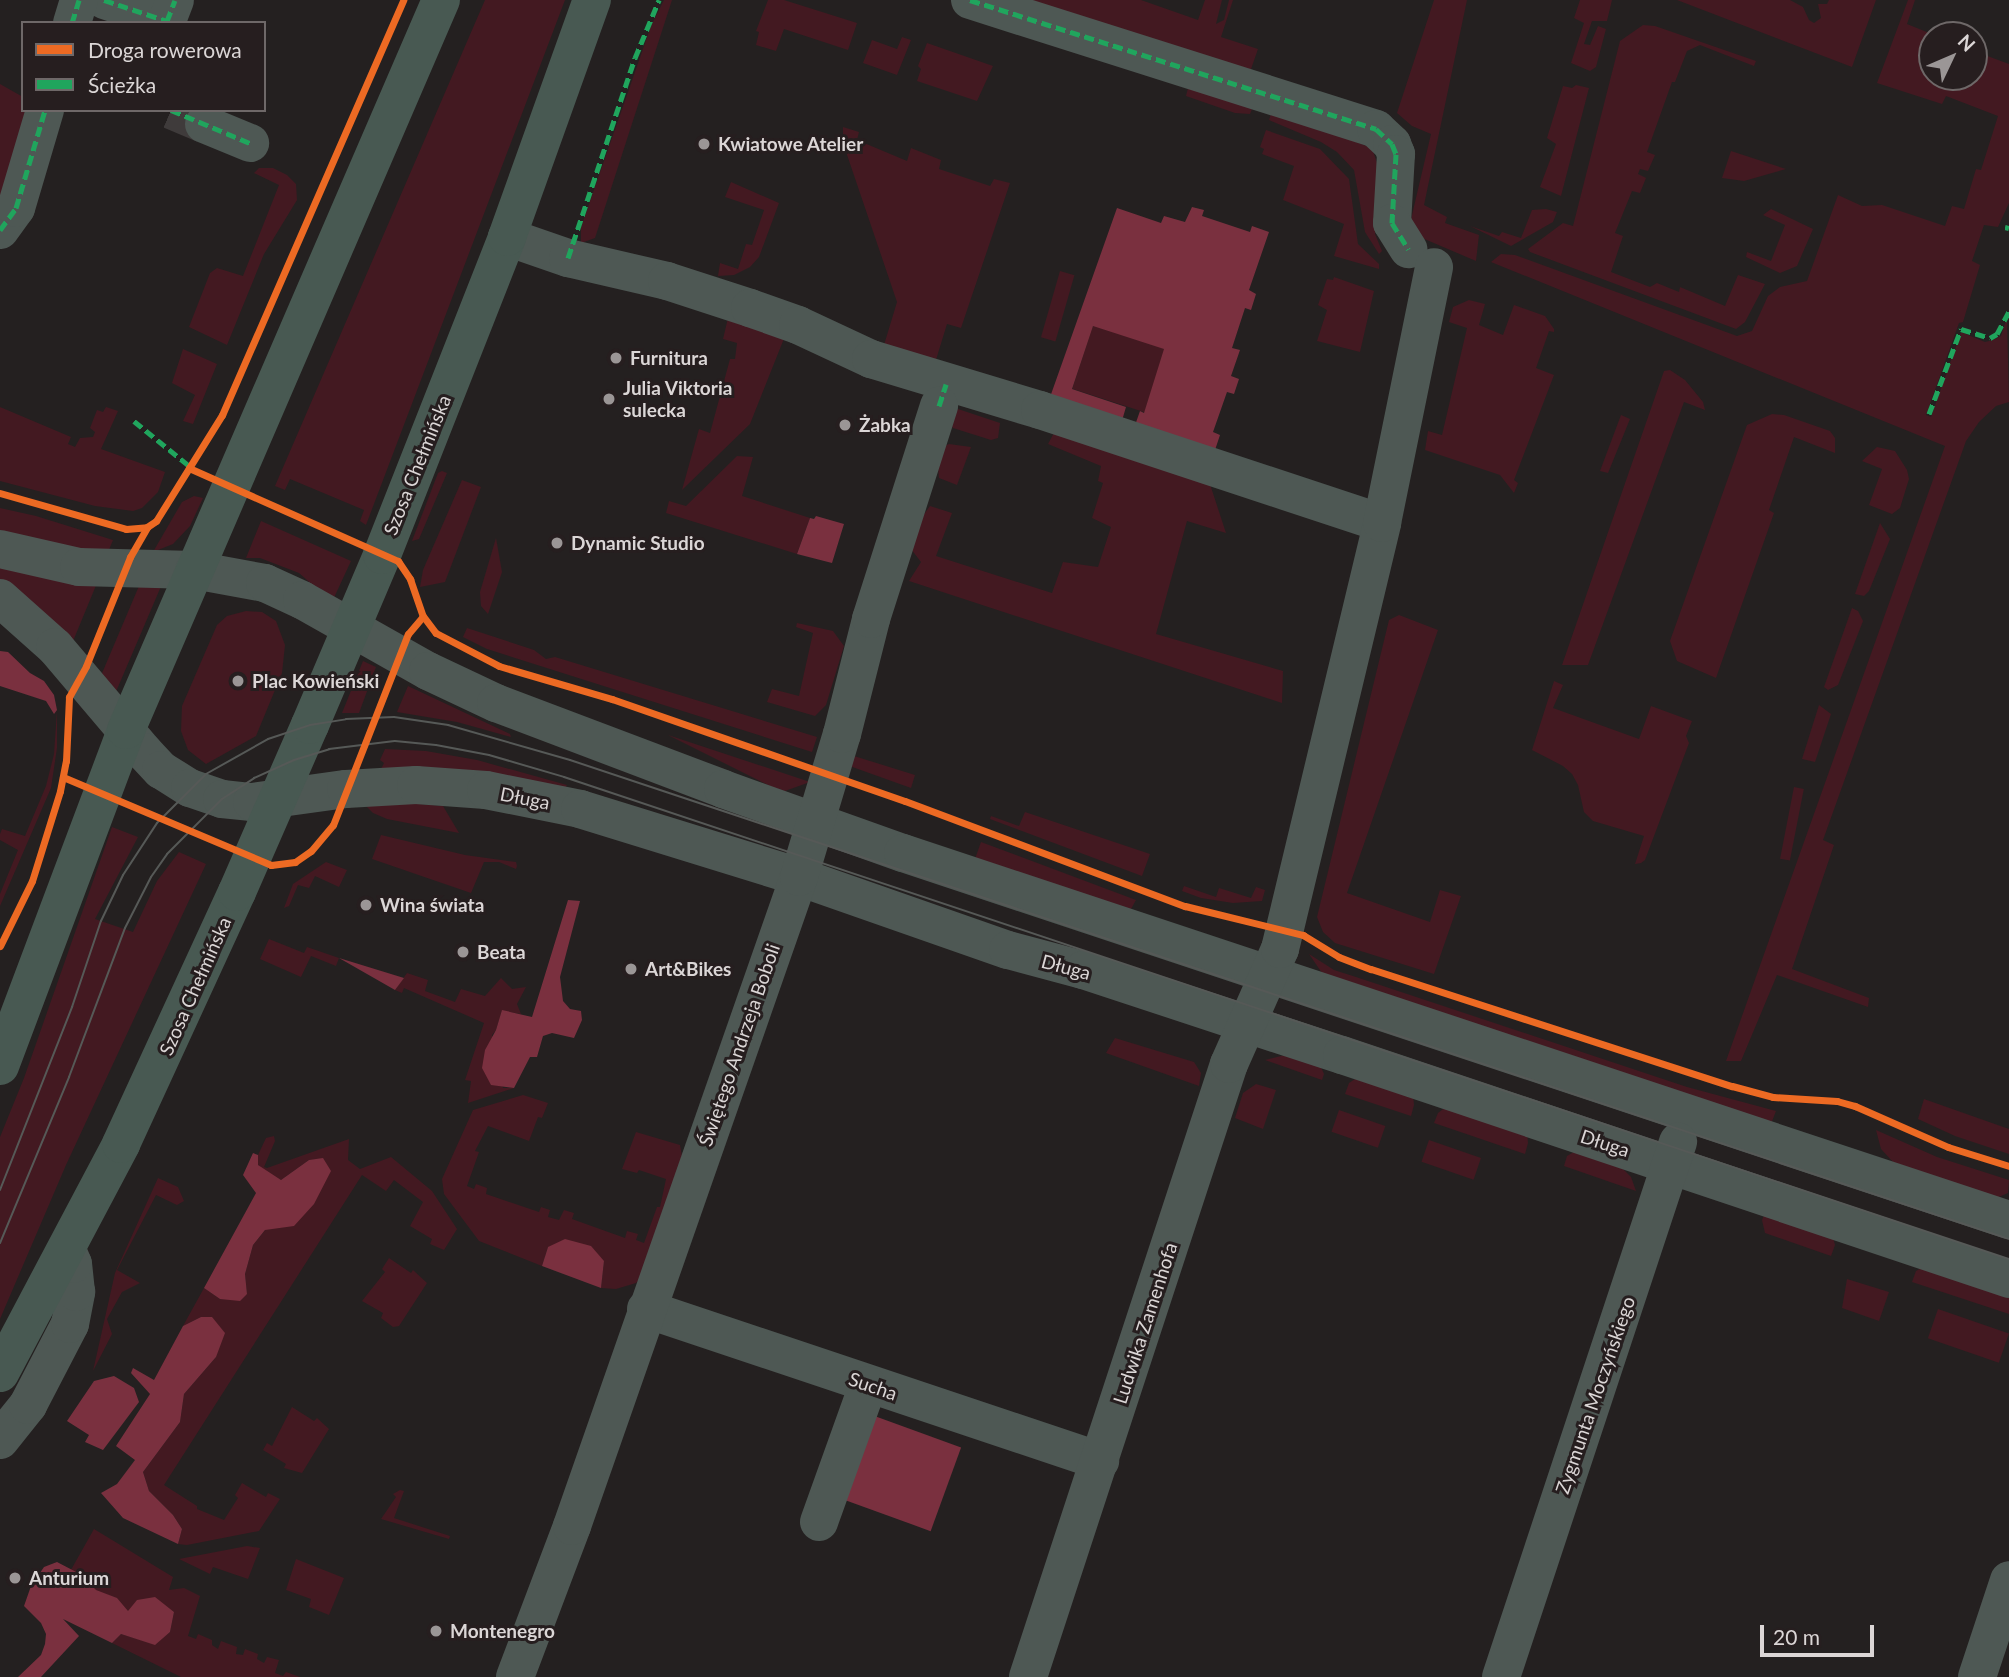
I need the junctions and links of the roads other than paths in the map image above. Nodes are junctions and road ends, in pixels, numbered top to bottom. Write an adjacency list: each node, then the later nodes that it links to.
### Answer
1 (79, 0): 7 (street)
2 (104, 0): 6 (street)
3 (441, 0): 16 (main road)
4 (592, 0): 12 (main road, Szosa Chełmińska)
5 (970, 0): 14 (street, Ludwika Zamenhofa)
6 (169, 15)
7 (73, 21)
8 (44, 112): 11 (street)
9 (205, 124): 10 (street)
10 (250, 144)
11 (0, 230)
12 (508, 237): 14 (street); 18 (main road, Szosa Chełmińska)
13 (939, 406): 21 (street, Świętego Andrzeja Boboli)
14 (1382, 523): 23 (street, Ludwika Zamenhofa)
15 (0, 548): 16 (street)
16 (194, 570): 18 (street); 19 (main road)
17 (0, 598): 19 (street, Długa)
18 (350, 630): 20 (main road, Szosa Chełmińska); 21 (street)
19 (126, 730): 20 (street, Długa); 25 (main road)
20 (277, 800): 22 (street, Długa); 30 (main road, Szosa Chełmińska)
21 (816, 822): 22 (street, Świętego Andrzeja Boboli); 23 (street)
22 (799, 877): 24 (street, Długa); 33 (street, Świętego Andrzeja Boboli)
23 (1269, 972): 24 (street, Ludwika Zamenhofa); 26 (street)
24 (1247, 1024): 27 (street, Długa); 37 (street, Ludwika Zamenhofa)
25 (0, 1066)
26 (1687, 1113): 27 (street, Zygmunta Moczyńskiego); 28 (street)
27 (1671, 1165): 29 (street, Długa); 42 (street, Zygmunta Moczyńskiego)
28 (2009, 1220)
29 (1847, 1224): 31 (street); 32 (street, Długa)
30 (67, 1250): 34 (main road, Szosa Chełmińska); 36 (street)
31 (2009, 1259)
32 (2009, 1279)
33 (646, 1310): 35 (street, Sucha); 40 (street, Świętego Andrzeja Boboli)
34 (0, 1373)
35 (868, 1385): 37 (street, Sucha); 38 (street)
36 (0, 1440)
37 (1100, 1461): 41 (street, Ludwika Zamenhofa)
38 (819, 1522)
39 (2009, 1580): 43 (street)
40 (516, 1677)
41 (1028, 1677)
42 (1501, 1677)
43 (1976, 1677)

